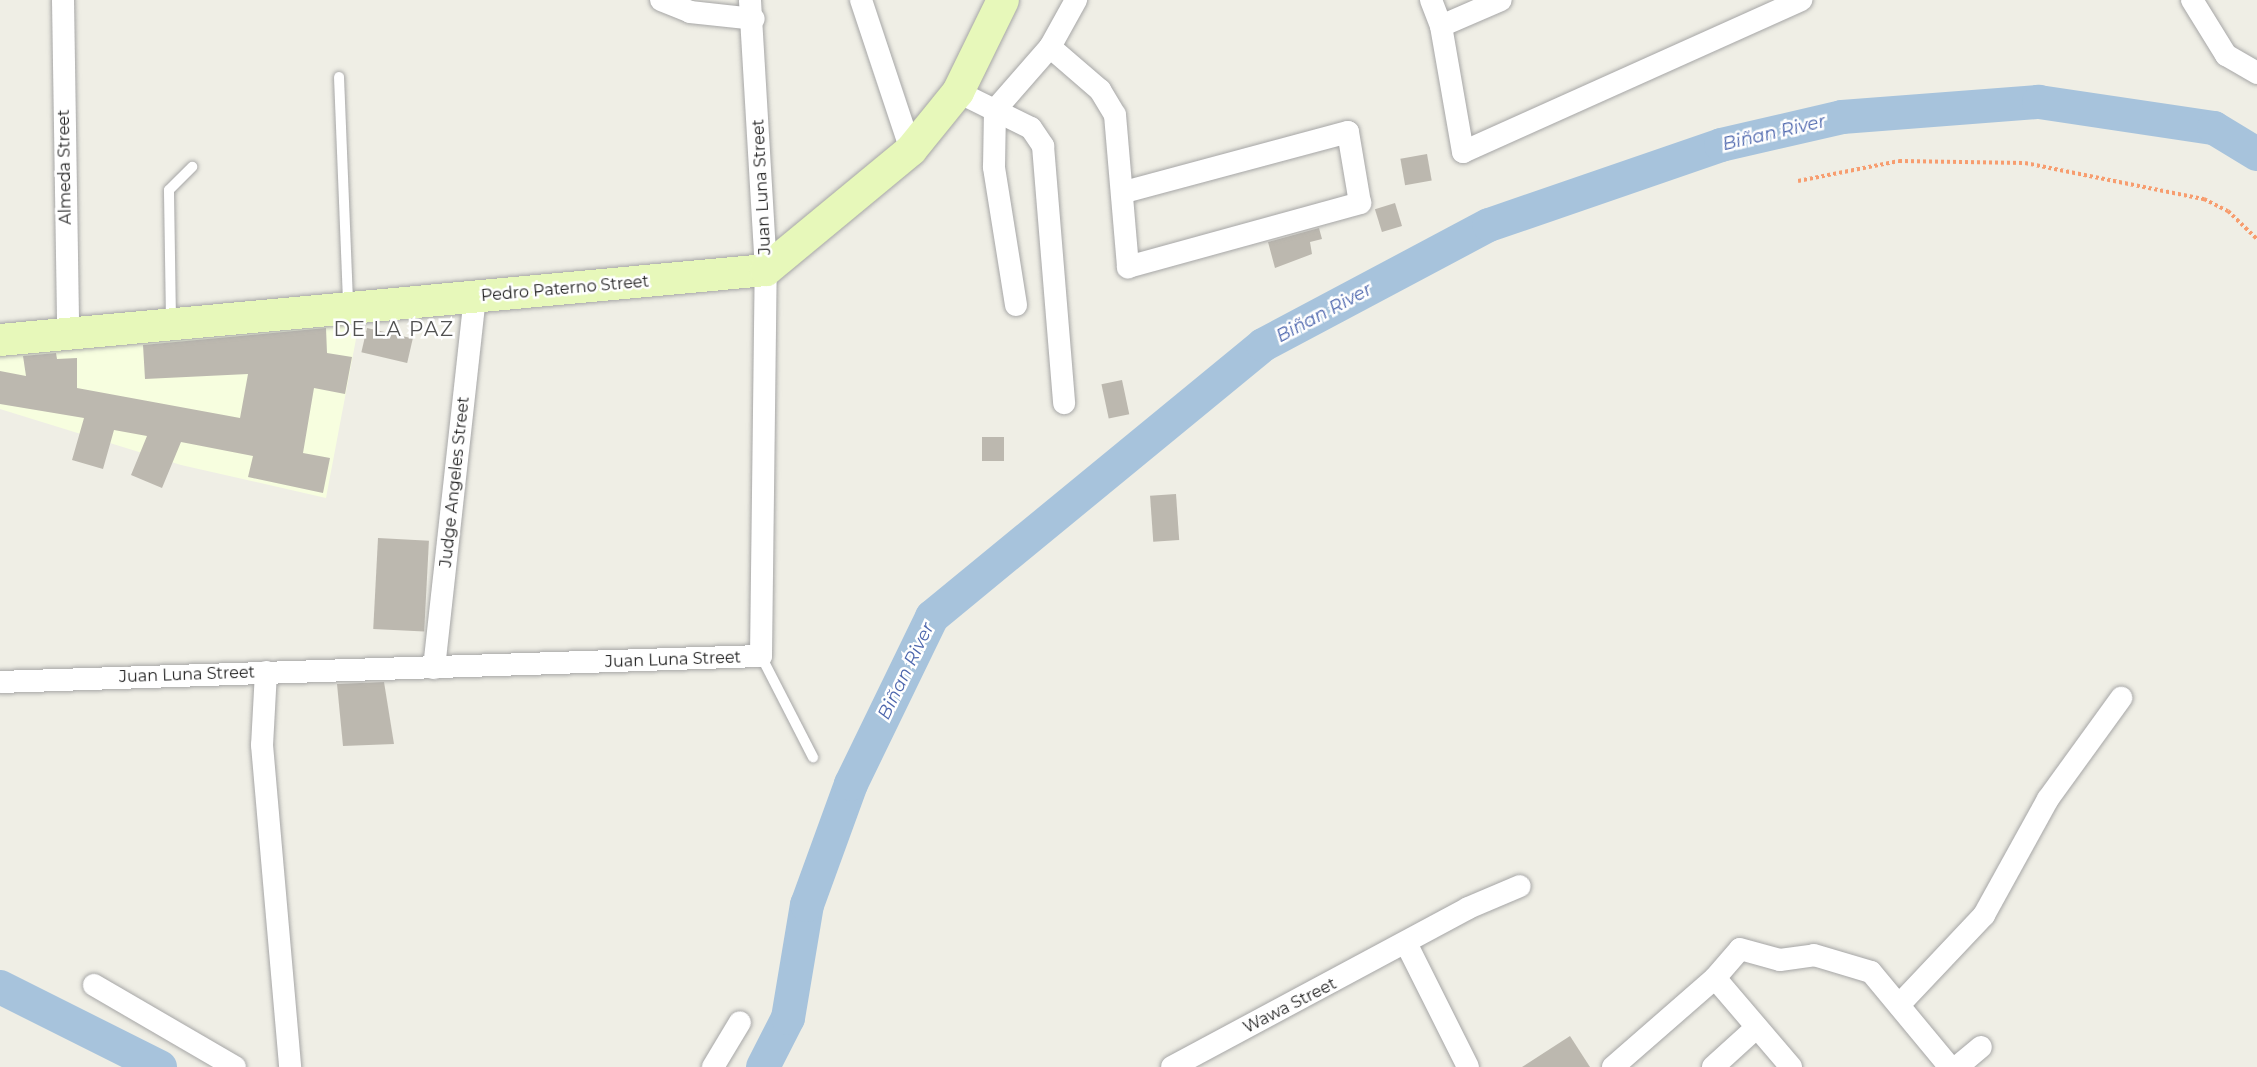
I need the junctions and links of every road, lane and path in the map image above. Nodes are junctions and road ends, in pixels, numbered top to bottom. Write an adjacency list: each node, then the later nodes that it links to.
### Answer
1 (63, 0): 27 (street, Almeda Street)
2 (661, 0): 10 (street)
3 (861, 0): 17 (street)
4 (1003, 0): 15 (street)
5 (1076, 0): 12 (street)
6 (1431, 0): 11 (street)
7 (1501, 0): 11 (street)
8 (1801, 0): 11 (street)
9 (2192, 0): 13 (street)
10 (752, 10): 22 (street, Juan Luna Street)
11 (1441, 26)
12 (1050, 47): 16 (street); 20 (street)
13 (2257, 74)
14 (339, 77): 25 (lane)
15 (958, 92): 16 (street); 17 (street)
16 (995, 110): 24 (street); 29 (street)
17 (911, 150): 22 (street)
18 (192, 166): 26 (lane)
19 (1798, 181): 21 (path)
20 (1124, 192): 20 (street)
21 (2257, 239)
22 (766, 270): 23 (street, Pedro Paterno Street); 30 (street, Juan Luna Street)
23 (475, 297): 25 (street, Pedro Paterno Street); 31 (street, Judge Angeles Street)
24 (1016, 305)
25 (349, 311): 26 (street, Pedro Paterno Street)
26 (171, 327): 27 (street, Pedro Paterno Street)
27 (68, 334): 28 (street, Pedro Paterno Street)
28 (0, 340)
29 (1064, 403)
30 (761, 656): 31 (street, Juan Luna Street); 35 (lane)
31 (434, 668): 32 (street, Juan Luna Street)
32 (266, 672): 33 (street, Juan Luna Street); 45 (street)
33 (0, 682)
34 (2121, 698): 40 (street)
35 (813, 757)
36 (1520, 886): 37 (street, Wawa Street)
37 (1407, 945): 47 (street, Wawa Street); 48 (street)
38 (1715, 978): 40 (street); 42 (street); 49 (street)
39 (94, 985): 44 (street)
40 (1899, 1005): 52 (street)
41 (740, 1022): 46 (street)
42 (1757, 1027): 50 (street); 51 (street)
43 (1981, 1047): 53 (street)
44 (235, 1067)
45 (290, 1067)
46 (713, 1067)
47 (1172, 1067)
48 (1468, 1067)
49 (1613, 1067)
50 (1713, 1067)
51 (1791, 1067)
52 (1950, 1067)
53 (1957, 1067)

